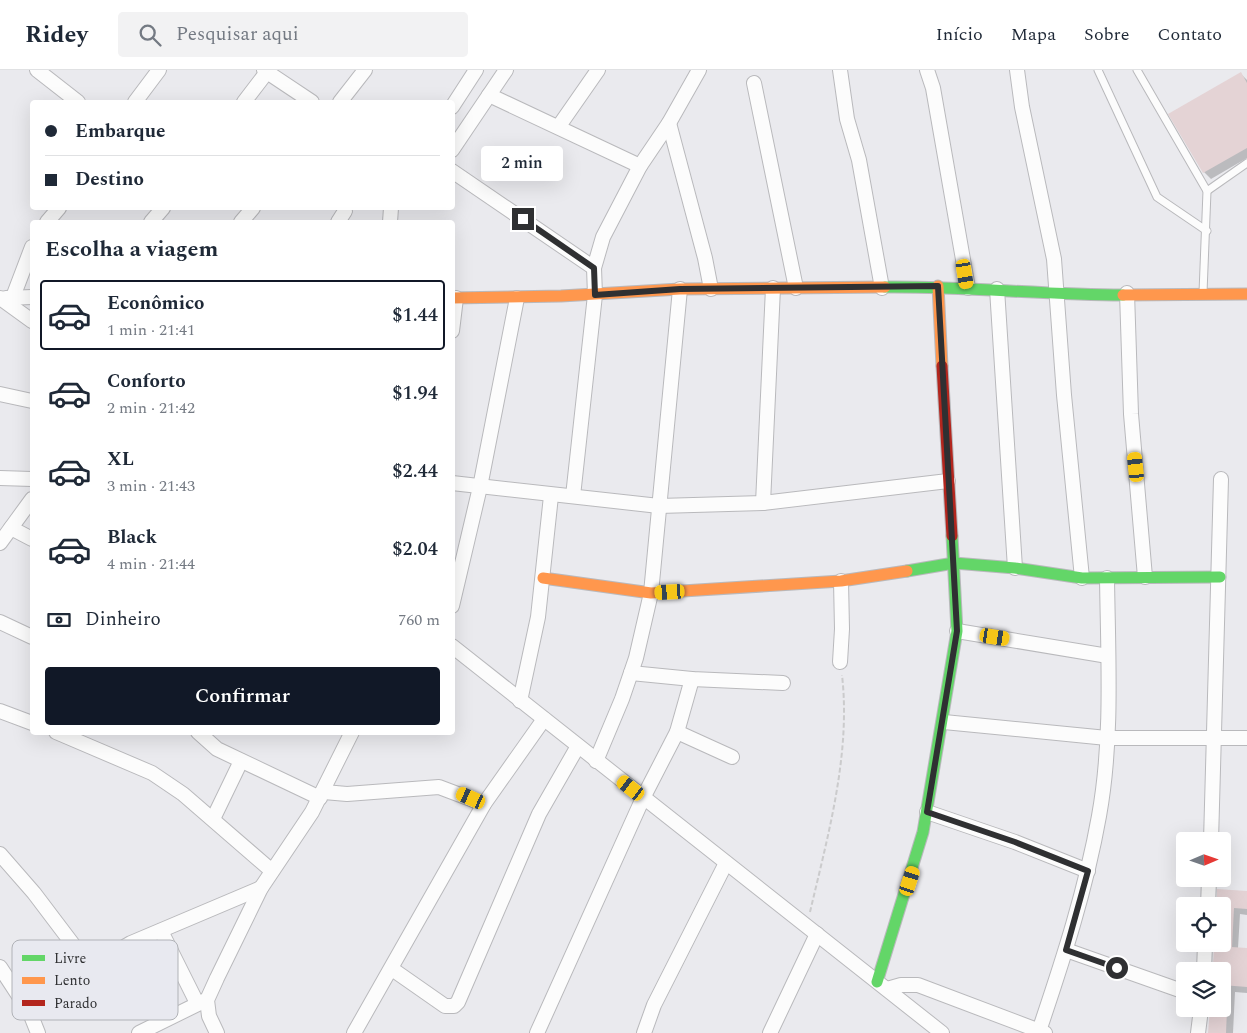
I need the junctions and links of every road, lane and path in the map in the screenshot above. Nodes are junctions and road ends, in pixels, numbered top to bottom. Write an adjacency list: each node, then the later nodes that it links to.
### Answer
1 (37, 70): 16 (street)
2 (159, 70): 17 (street)
3 (365, 70): 20 (street)
4 (476, 70): 21 (street)
5 (506, 70): 15 (street)
6 (598, 70): 23 (street)
7 (699, 70): 22 (street)
8 (840, 70): 39 (street)
9 (927, 70): 40 (street)
10 (1017, 70): 48 (street)
11 (1098, 70): 33 (lane)
12 (1137, 70): 28 (lane)
13 (266, 71): 18 (street); 19 (street)
14 (754, 84): 38 (street)
15 (489, 95): 23 (street); 24 (street)
16 (75, 100)
17 (136, 100)
18 (245, 100)
19 (309, 100)
20 (345, 100)
21 (455, 102)
22 (669, 123): 26 (street); 42 (street)
23 (559, 126): 26 (street)
24 (455, 141)
25 (1247, 163): 28 (lane)
26 (640, 166): 35 (street)
27 (455, 173): 35 (street)
28 (1206, 191): 33 (lane)
29 (57, 210): 31 (street)
30 (161, 210): 32 (street)
31 (50, 220)
32 (153, 220)
33 (1207, 231): 45 (lane)
34 (30, 252): 49 (street)
35 (594, 268): 47 (street)
36 (938, 286): 39 (street); 40 (street); 59 (street)
37 (773, 288): 38 (street); 42 (street); 65 (street)
38 (796, 288): 39 (street)
39 (882, 288)
40 (968, 288): 43 (street)
41 (680, 289): 42 (street); 47 (street); 66 (street)
42 (711, 289)
43 (997, 289): 48 (street); 71 (street)
44 (1127, 293): 45 (street); 48 (street); 72 (street)
45 (1203, 293): 46 (street)
46 (1247, 294)
47 (595, 295): 52 (street); 63 (street)
48 (1058, 295): 75 (street)
49 (13, 297): 50 (street); 53 (street)
50 (30, 297)
51 (455, 298): 52 (street)
52 (517, 298): 61 (street)
53 (30, 320)
54 (0, 394): 55 (street)
55 (30, 401)
56 (0, 478): 57 (street)
57 (30, 479)
58 (1221, 479): 73 (street)
59 (948, 481): 65 (street); 70 (street)
60 (455, 483): 61 (street)
61 (480, 487): 62 (street); 78 (street)
62 (551, 496): 63 (street); 74 (street)
63 (573, 496): 66 (street)
64 (30, 503): 67 (street)
65 (763, 503): 66 (street)
66 (659, 506): 79 (street)
67 (11, 528): 68 (street); 69 (street)
68 (30, 538)
69 (0, 543)
70 (954, 563): 71 (street); 77 (street); 81 (street)
71 (1015, 568): 75 (street)
72 (1145, 577): 73 (street); 76 (street)
73 (1220, 577): 100 (street)
74 (543, 578): 79 (street); 89 (street)
75 (1082, 578): 76 (street)
76 (1107, 578): 84 (street)
77 (841, 581): 79 (street); 85 (street)
78 (455, 593)
79 (651, 593): 86 (street)
80 (0, 622): 82 (street)
81 (957, 631): 84 (street); 92 (street)
82 (30, 636)
83 (455, 648): 89 (street)
84 (1108, 656): 98 (street)
85 (840, 662): 118 (path)
86 (631, 674): 87 (street); 103 (street)
87 (692, 679): 88 (street); 94 (street)
88 (783, 683)
89 (520, 700): 91 (street)
90 (0, 711): 93 (street)
91 (544, 719): 101 (street); 108 (street)
92 (944, 722): 98 (street); 110 (street)
93 (30, 723)
94 (677, 732): 102 (street); 107 (street)
95 (63, 735): 111 (street)
96 (201, 735): 104 (street)
97 (348, 735): 106 (street)
98 (1106, 738): 100 (street); 116 (street)
99 (1247, 738): 100 (street)
100 (1212, 739): 112 (street)
101 (578, 746): 103 (street); 126 (street)
102 (732, 757)
103 (596, 760): 107 (street)
104 (241, 761): 106 (street); 111 (street)
105 (347, 794): 106 (street); 108 (street); 109 (street)
106 (322, 795): 109 (street)
107 (643, 798): 114 (street); 140 (street)
108 (484, 804): 126 (street)
109 (312, 812): 115 (street)
110 (927, 812): 116 (street); 128 (street)
111 (212, 819): 115 (street)
112 (1211, 832)
113 (0, 854): 120 (street)
114 (726, 863): 118 (street); 141 (street)
115 (272, 871): 117 (street)
116 (1088, 871): 123 (street)
117 (261, 888): 119 (street); 130 (street)
118 (812, 930): 128 (street); 142 (street)
119 (161, 931): 121 (street); 122 (street)
120 (69, 940)
121 (139, 940)
122 (166, 940)
123 (1066, 950): 129 (street); 135 (street)
124 (178, 960): 130 (street)
125 (0, 967): 127 (street)
126 (392, 969): 139 (street)
127 (12, 985)
128 (882, 986): 135 (street); 143 (street)
129 (1176, 989)
130 (202, 1001): 131 (street); 138 (street)
131 (178, 1013)
132 (1200, 1017): 144 (street)
133 (33, 1020): 136 (street)
134 (165, 1020): 137 (street)
135 (1042, 1032)
136 (38, 1033)
137 (139, 1033)
138 (217, 1033)
139 (354, 1033)
140 (537, 1033)
141 (644, 1033)
142 (770, 1033)
143 (941, 1033)
144 (1198, 1033)

